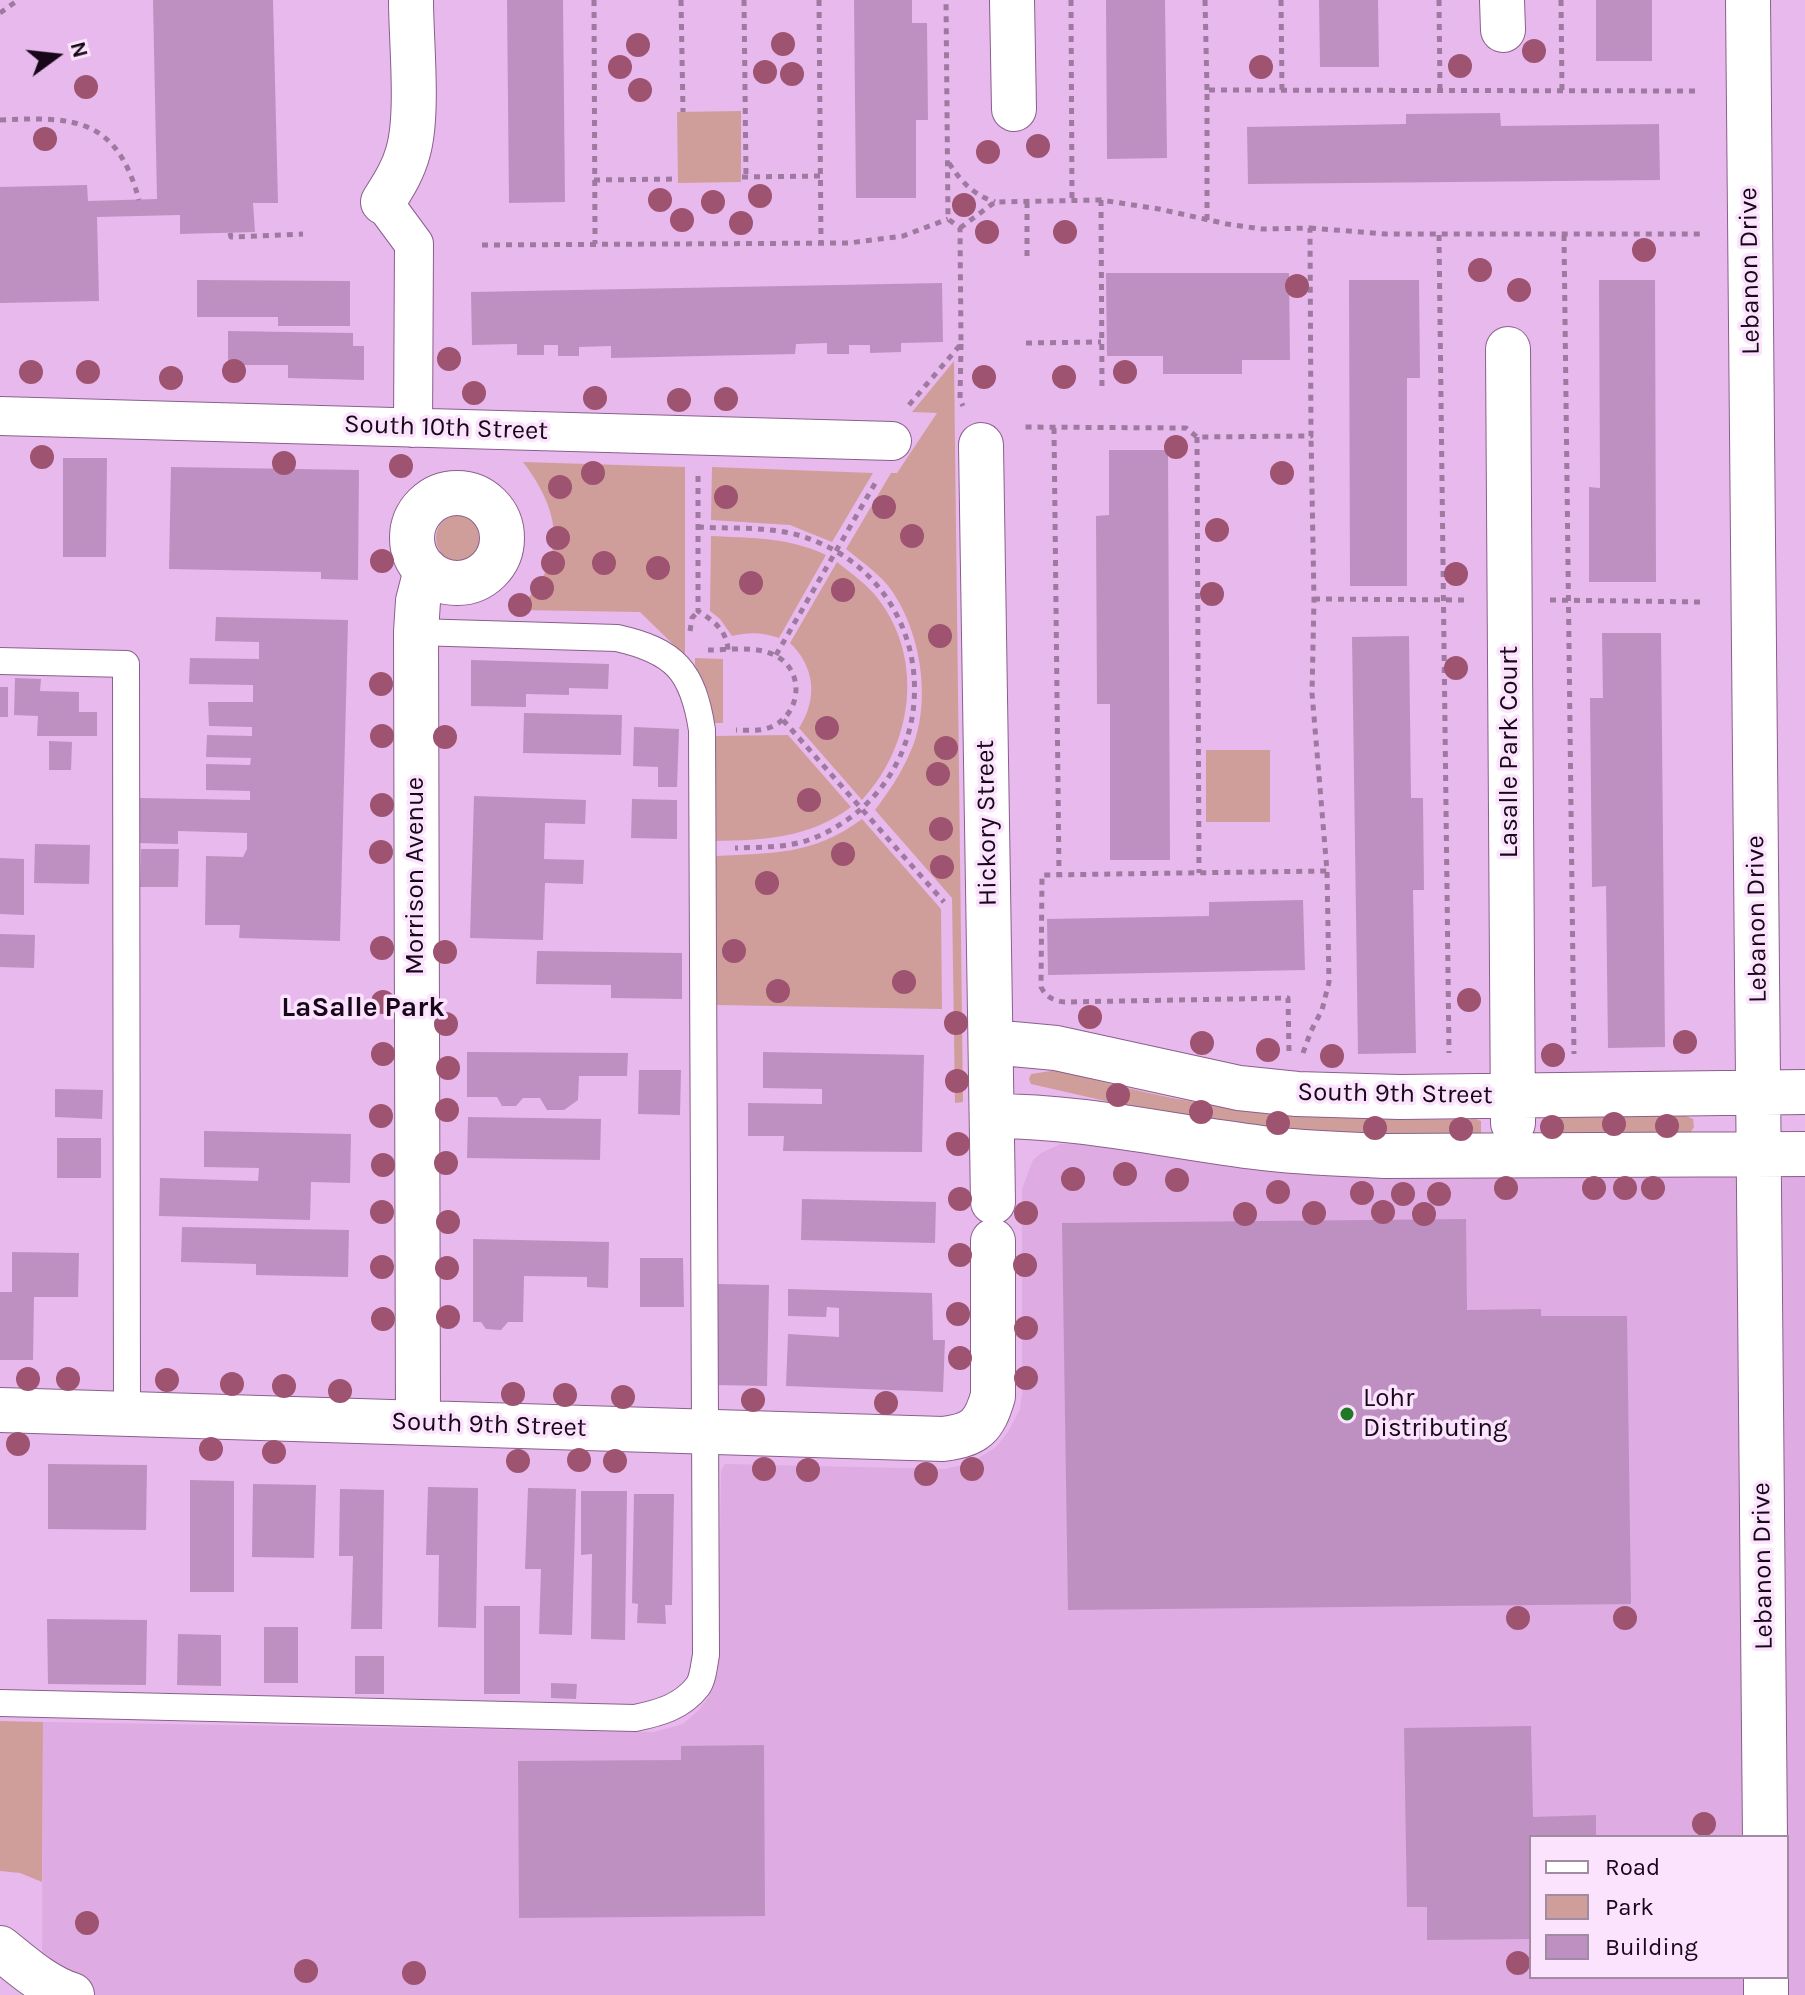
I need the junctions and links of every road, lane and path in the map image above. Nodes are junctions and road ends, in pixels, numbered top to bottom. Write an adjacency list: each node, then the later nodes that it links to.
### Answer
1 (18, 0): 15 (path)
2 (411, 0): 31 (street)
3 (594, 0): 27 (path)
4 (681, 0): 22 (path)
5 (744, 0): 25 (path)
6 (819, 0): 25 (path)
7 (946, 0): 24 (path)
8 (1012, 0): 21 (street)
9 (1071, 0): 29 (path)
10 (1205, 0): 16 (path)
11 (1281, 0): 17 (path)
12 (1439, 0): 18 (path)
13 (1561, 0): 19 (path)
14 (1748, 0): 86 (street, Lebanon Drive)
15 (0, 13)
16 (1207, 90): 17 (path); 35 (path)
17 (1282, 91): 18 (path)
18 (1440, 91): 19 (path)
19 (1562, 91): 20 (path)
20 (1698, 91)
21 (1014, 109)
22 (683, 112)
23 (0, 120): 28 (path)
24 (948, 163): 32 (path); 34 (path)
25 (821, 176): 43 (path)
26 (678, 179): 27 (path)
27 (594, 180): 44 (path)
28 (139, 200)
29 (1072, 200): 30 (path); 33 (path)
30 (1101, 200): 35 (path); 47 (path)
31 (383, 202): 54 (street)
32 (995, 202): 33 (path); 36 (path)
33 (1027, 202): 46 (path)
34 (948, 219): 36 (path); 43 (path)
35 (1207, 220): 37 (path)
36 (960, 228): 49 (path)
37 (1310, 228): 41 (path); 57 (path)
38 (230, 233): 39 (path)
39 (303, 234)
40 (1700, 234): 42 (path)
41 (1439, 235): 42 (path); 64 (path)
42 (1564, 235): 67 (path)
43 (821, 243): 44 (path)
44 (595, 244): 45 (path)
45 (482, 245)
46 (1027, 256)
47 (1101, 342): 48 (path); 51 (path)
48 (1026, 343)
49 (961, 344): 53 (path); 59 (path)
50 (1508, 349): 87 (street, Lasalle Park Court)
51 (1102, 389)
52 (0, 416): 54 (street, South 10th Street)
53 (988, 427): 55 (path); 80 (street, Hickory Street)
54 (413, 428): 56 (street, South 10th Street)
55 (1054, 428): 58 (path); 78 (path)
56 (698, 435): 59 (street, South 10th Street); 60 (path)
57 (1311, 436): 58 (path); 63 (path)
58 (1197, 437): 77 (path)
59 (886, 457): 61 (path)
60 (698, 527): 61 (path); 70 (path)
61 (835, 552): 70 (path); 74 (path)
62 (426, 570): 69 (street, Morrison Avenue)
63 (1314, 599): 64 (path); 76 (path)
64 (1444, 599): 65 (path); 82 (path)
65 (1471, 600)
66 (1545, 600): 67 (path)
67 (1568, 601): 68 (path); 83 (path)
68 (1701, 602)
69 (416, 632): 73 (lane); 94 (street, Morrison Avenue)
70 (776, 655): 72 (path)
71 (0, 661): 93 (lane)
72 (783, 720): 73 (path); 74 (path)
73 (702, 730): 75 (lane)
74 (862, 809): 75 (path); 79 (path)
75 (703, 848): 96 (lane)
76 (1327, 871): 77 (path); 84 (path)
77 (1199, 873): 78 (path)
78 (1059, 875): 81 (path)
79 (947, 905)
80 (991, 1042): 87 (street, South 9th Street); 88 (street, Hickory Street)
81 (1289, 1055)
82 (1449, 1055)
83 (1574, 1057)
84 (1302, 1058)
85 (1805, 1092): 86 (street, South 9th Street)
86 (1758, 1093): 87 (street, South 9th Street); 89 (street, Lebanon Drive)
87 (1513, 1096): 91 (street, Lasalle Park Court)
88 (992, 1116): 91 (street); 95 (street, Hickory Street)
89 (1759, 1154): 90 (street); 91 (street); 98 (street, Lebanon Drive)
90 (1805, 1154)
91 (1513, 1156)
92 (0, 1410): 93 (street, South 9th Street)
93 (127, 1413): 94 (street, South 9th Street)
94 (418, 1423): 96 (street, South 9th Street)
95 (977, 1429): 96 (street, South 9th Street)
96 (705, 1432): 97 (lane)
97 (0, 1703)
98 (1765, 1835)
99 (0, 1948): 100 (street)
100 (72, 1995)

